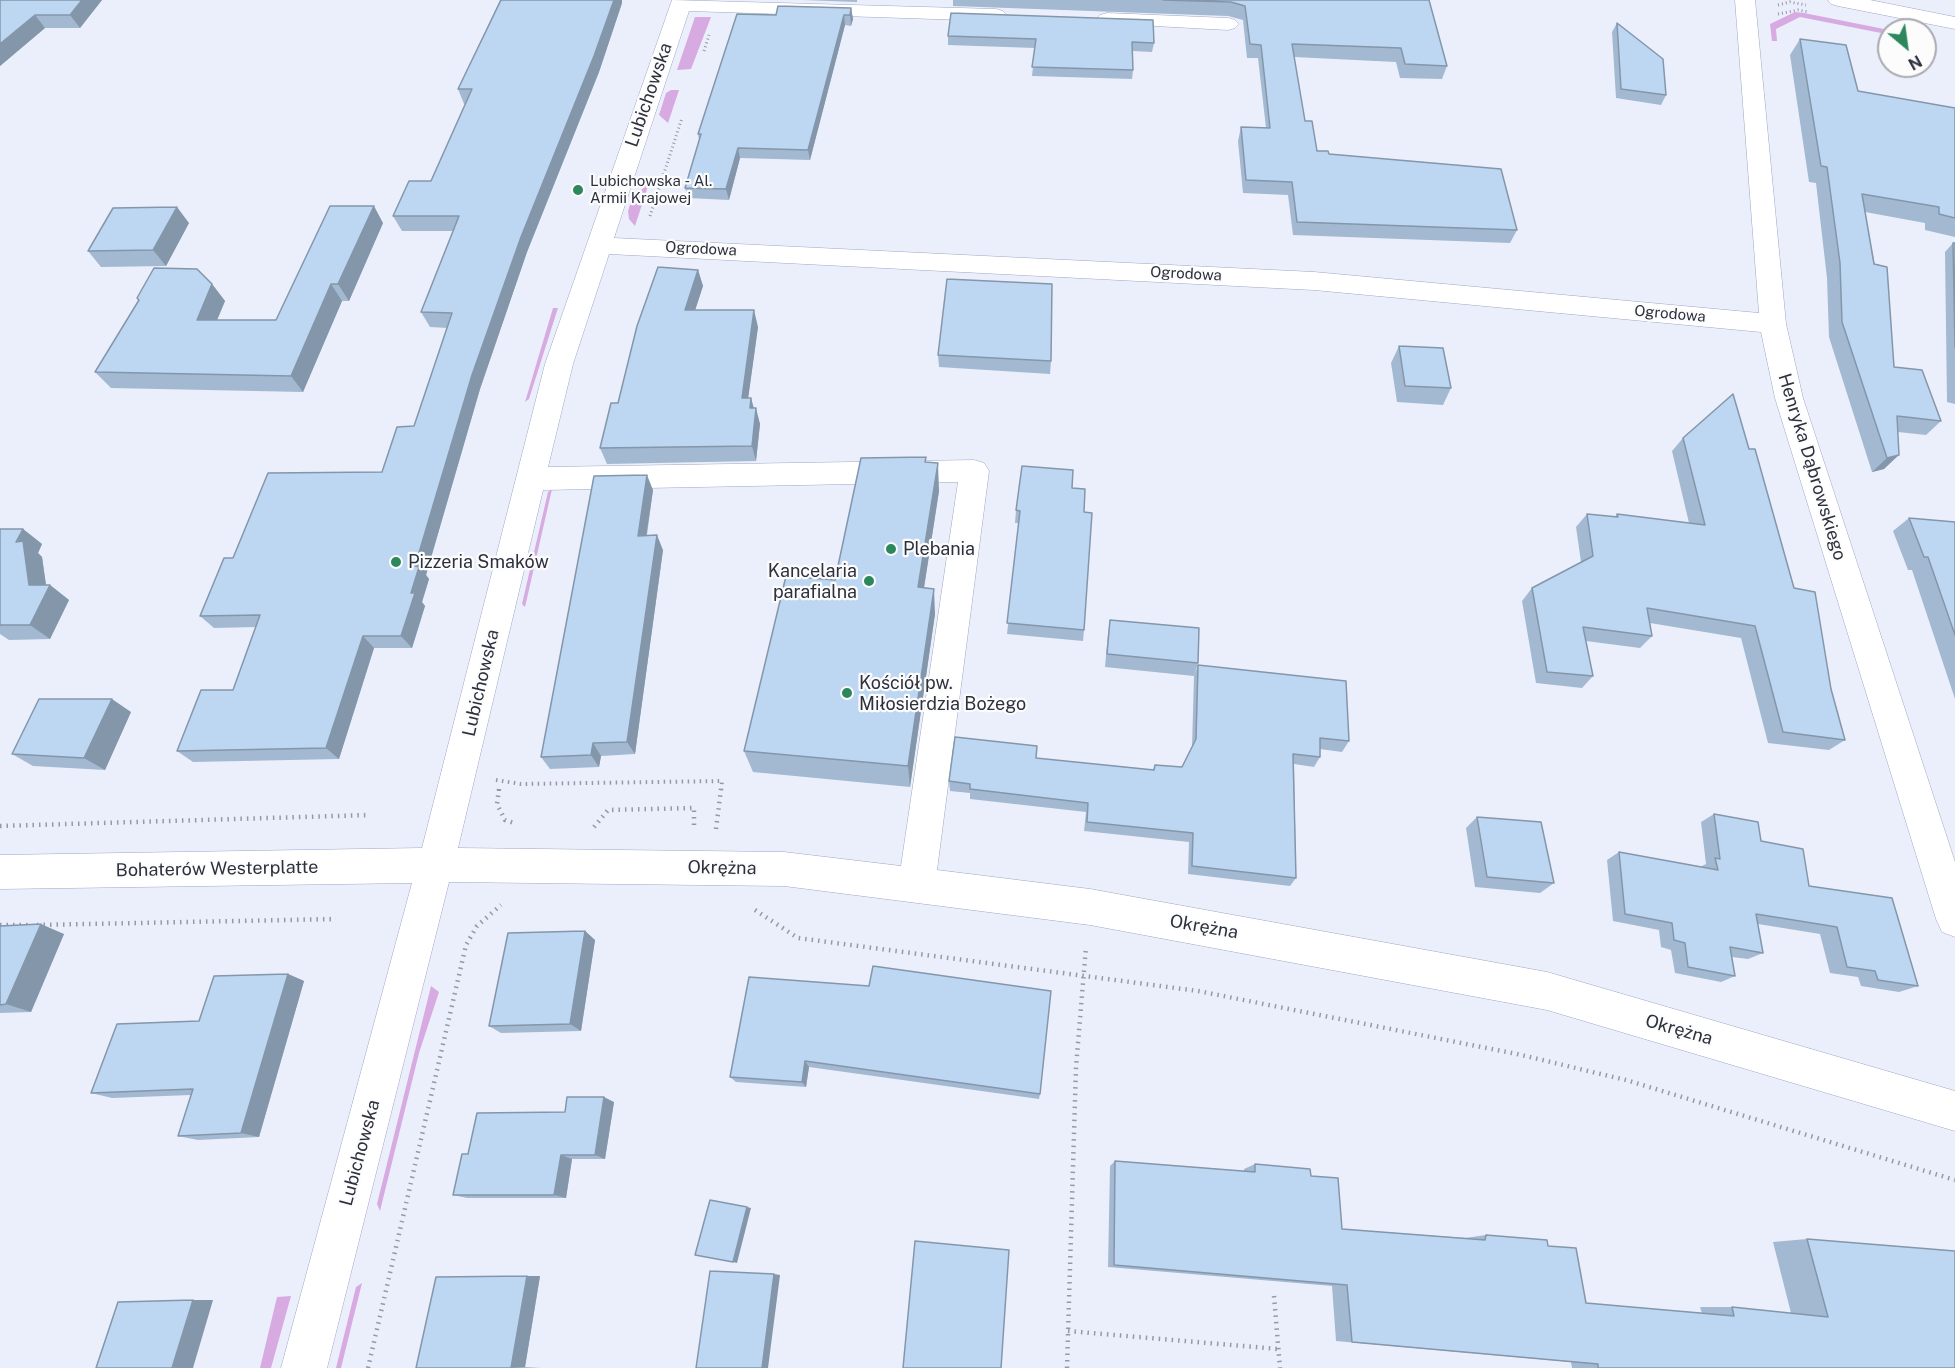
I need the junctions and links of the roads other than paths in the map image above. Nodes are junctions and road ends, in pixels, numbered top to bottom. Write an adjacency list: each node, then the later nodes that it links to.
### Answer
1 (1838, 0): 6 (street)
2 (680, 1): 4 (street); 8 (street, Lubichowska)
3 (1745, 7): 9 (street, Henryka Dąbrowskiego)
4 (1015, 16)
5 (1086, 19): 7 (street)
6 (1955, 23)
7 (1228, 24)
8 (598, 245): 9 (street, Ogrodowa); 10 (street, Lubichowska)
9 (1773, 324): 14 (street, Henryka Dąbrowskiego)
10 (530, 479): 11 (street, Lubichowska); 13 (street)
11 (435, 865): 12 (street, Bohaterów Westerplatte); 13 (street, Okrężna); 16 (street, Lubichowska)
12 (0, 872)
13 (917, 885): 15 (street, Okrężna)
14 (1955, 919)
15 (1955, 1111)
16 (304, 1368)

